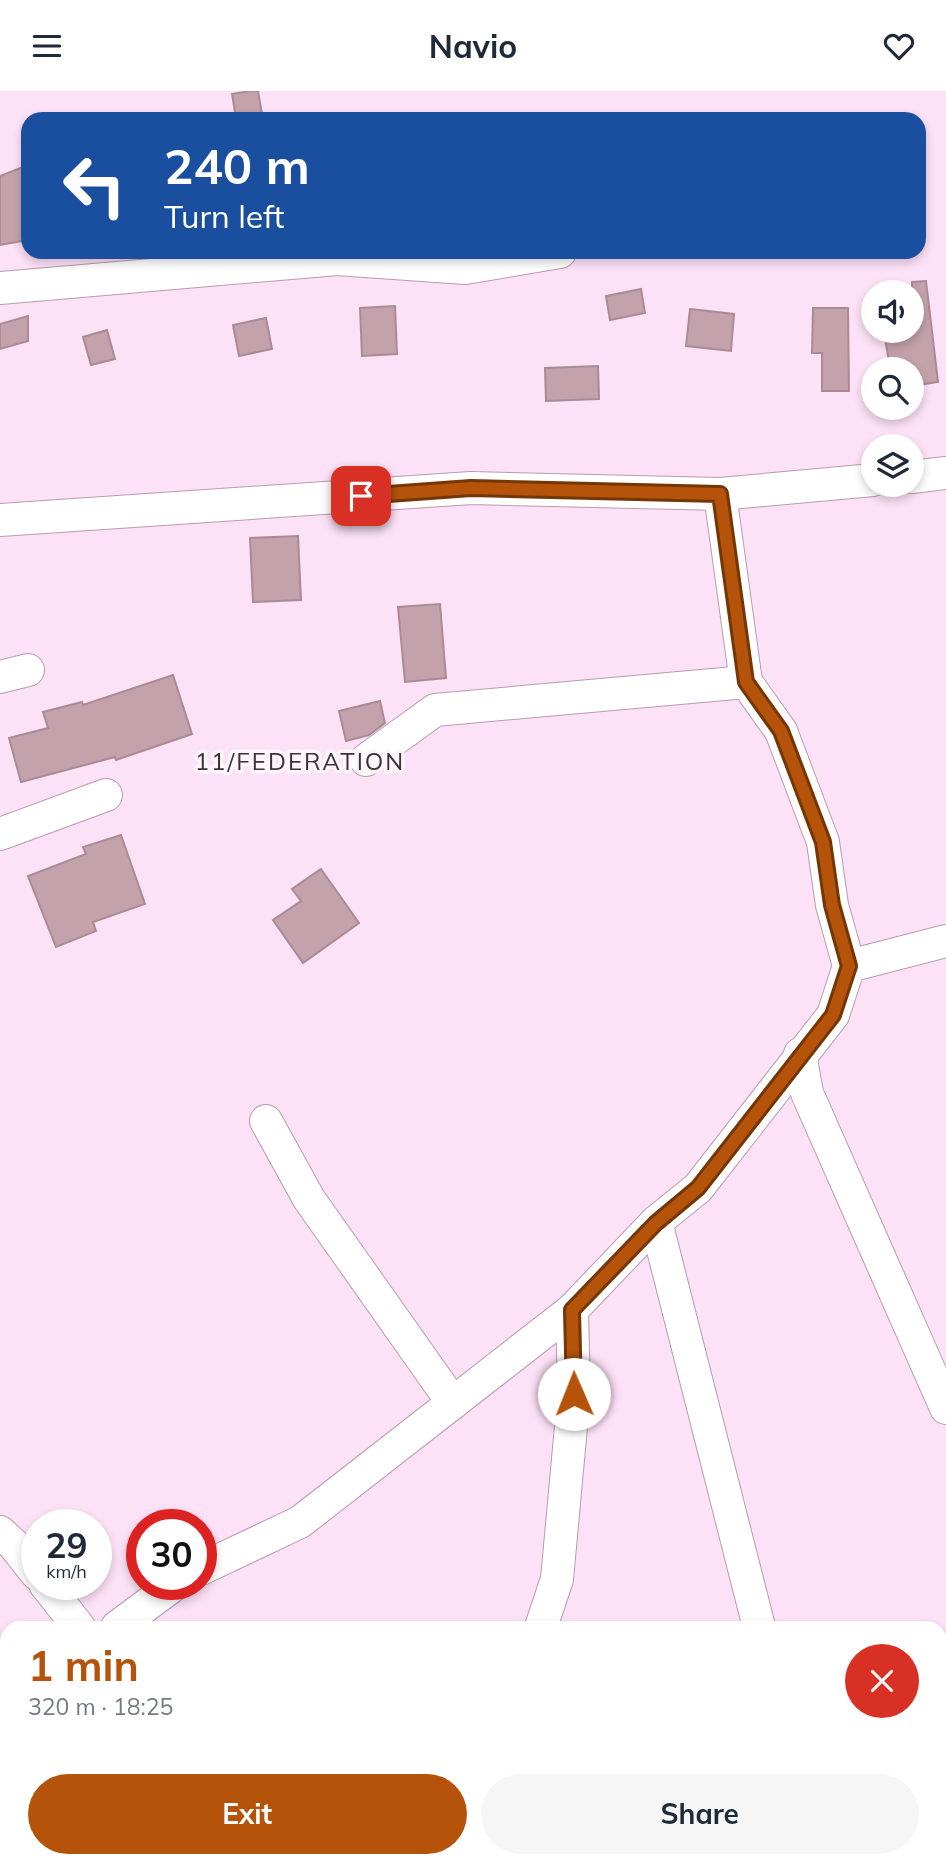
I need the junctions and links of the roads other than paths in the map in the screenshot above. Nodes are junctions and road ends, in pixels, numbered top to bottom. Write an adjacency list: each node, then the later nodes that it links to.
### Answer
1 (337, 259): 4 (street)
2 (337, 259): 3 (street)
3 (518, 259)
4 (0, 288)
5 (946, 473): 6 (street)
6 (924, 476)
7 (861, 481): 8 (street)
8 (720, 494): 9 (street); 10 (street)
9 (0, 520)
10 (746, 682): 11 (street); 15 (street)
11 (366, 760)
12 (106, 795): 13 (street)
13 (0, 834)
14 (946, 941): 15 (street)
15 (849, 966): 16 (street)
16 (800, 1054): 18 (street); 21 (street)
17 (266, 1121): 20 (street)
18 (656, 1223): 19 (street); 30 (street)
19 (572, 1310): 20 (street); 29 (street)
20 (453, 1403): 24 (street)
21 (946, 1408)
22 (0, 1532): 23 (street)
23 (21, 1554)
24 (217, 1561)
25 (58, 1600): 27 (street)
26 (153, 1600): 28 (street)
27 (74, 1621)
28 (125, 1621)
29 (543, 1621)
30 (757, 1621)

